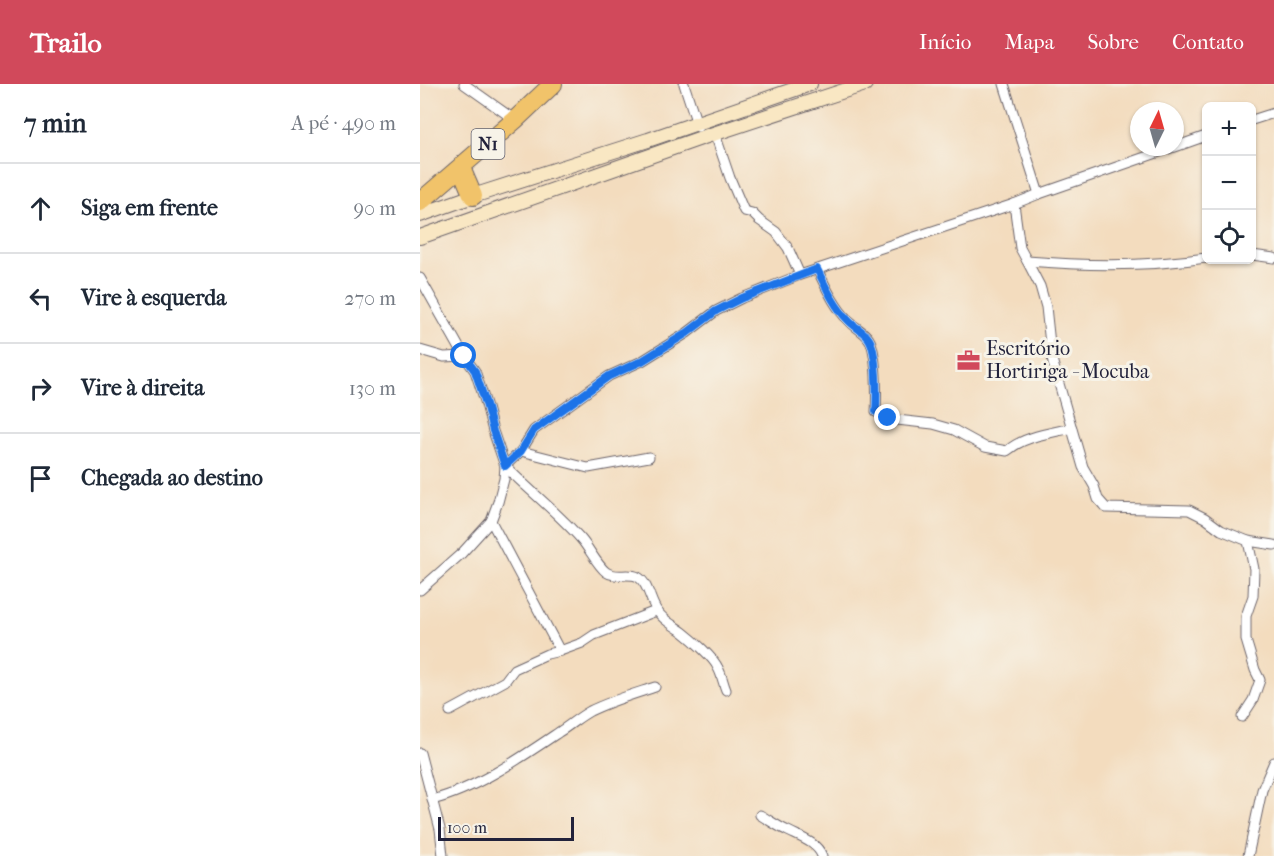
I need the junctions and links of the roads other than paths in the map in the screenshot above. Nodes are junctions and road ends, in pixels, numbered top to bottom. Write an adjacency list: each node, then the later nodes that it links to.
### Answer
1 (465, 84): 11 (street)
2 (553, 84): 11 (highway, N1)
3 (684, 84): 12 (street)
4 (810, 84): 7 (street)
5 (865, 84): 8 (street)
6 (1004, 84): 21 (street)
7 (781, 94): 8 (street); 12 (street)
8 (787, 109): 13 (street)
9 (1274, 113): 10 (street)
10 (1256, 118)
11 (515, 120): 20 (highway, N1)
12 (696, 123): 15 (street); 16 (street)
13 (715, 134): 15 (street); 32 (street)
14 (1202, 137): 17 (street)
15 (701, 138): 18 (street)
16 (648, 140): 18 (street); 22 (street)
17 (1184, 144)
18 (653, 156): 26 (street)
19 (1149, 156): 21 (street)
20 (461, 168): 22 (highway); 23 (highway, N1)
21 (1039, 194): 24 (street)
22 (474, 196): 25 (street)
23 (420, 202)
24 (1014, 204): 30 (street); 31 (street)
25 (420, 215)
26 (420, 237)
27 (1256, 256): 28 (street)
28 (1274, 258)
29 (1202, 259): 30 (street)
30 (1027, 261): 36 (street)
31 (817, 269): 32 (street); 36 (street)
32 (800, 274): 37 (street)
33 (420, 278): 35 (street)
34 (420, 350): 35 (street)
35 (464, 356): 39 (street)
36 (1072, 428): 41 (street)
37 (521, 451): 38 (street); 39 (street)
38 (649, 457)
39 (505, 466): 40 (street); 44 (street)
40 (491, 521): 43 (street); 45 (street)
41 (1248, 541): 42 (street); 49 (street)
42 (1274, 545)
43 (420, 590)
44 (656, 610): 45 (street); 47 (street)
45 (560, 651): 48 (street)
46 (655, 687): 52 (street)
47 (726, 690)
48 (450, 711)
49 (1242, 717)
50 (420, 753): 52 (street)
51 (1274, 762): 56 (street)
52 (432, 800): 54 (street)
53 (760, 815): 55 (street)
54 (443, 856)
55 (822, 856)
56 (1248, 856)

